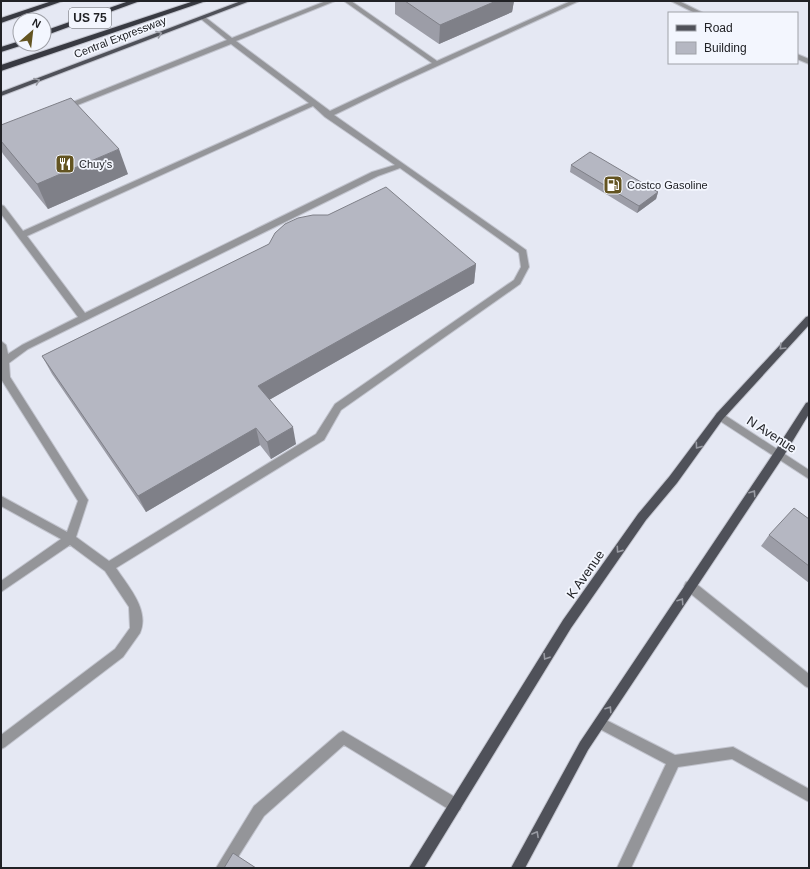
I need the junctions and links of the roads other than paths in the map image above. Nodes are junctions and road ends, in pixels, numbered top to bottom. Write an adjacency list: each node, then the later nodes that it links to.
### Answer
1 (59, 1): 11 (highway, US 75)
2 (136, 1): 12 (highway, US 75)
3 (202, 1): 19 (highway)
4 (247, 1): 10 (main road, Central Expressway)
5 (332, 1): 13 (street)
6 (347, 1): 18 (street)
7 (576, 1): 18 (street)
8 (674, 1): 9 (street)
9 (698, 12)
10 (203, 18): 13 (street); 20 (main road, Central Expressway, one-way to 10)
11 (1, 21)
12 (52, 31)
13 (231, 41): 21 (street); 22 (street)
14 (12, 46): 15 (highway)
15 (1, 50)
16 (798, 56): 17 (street)
17 (809, 62)
18 (436, 63): 23 (street)
19 (1, 68)
20 (1, 94)
21 (312, 104): 23 (street); 26 (street)
22 (52, 112)
23 (328, 115): 24 (street)
24 (401, 165): 27 (street); 37 (street)
25 (1, 208): 26 (street)
26 (22, 235): 27 (street)
27 (84, 318): 30 (street)
28 (809, 319): 32 (main road, K Avenue, one-way to 32)
29 (1, 345): 30 (street)
30 (3, 363): 36 (street)
31 (809, 406): 33 (main road)
32 (720, 416): 33 (street, N Avenue); 45 (main road, K Avenue, one-way to 45)
33 (779, 454): 34 (street, N Avenue); 38 (main road, one-way to 33)
34 (809, 475)
35 (1, 501): 36 (street)
36 (70, 539): 37 (street); 39 (street)
37 (109, 567): 42 (street)
38 (690, 586): 40 (street); 41 (main road, one-way to 38)
39 (1, 587)
40 (809, 682)
41 (600, 723): 43 (street); 48 (main road, one-way to 41)
42 (1, 743)
43 (674, 761): 44 (street); 49 (street)
44 (809, 796)
45 (454, 806): 46 (street); 47 (main road, K Avenue)
46 (223, 868)
47 (416, 868)
48 (518, 868)
49 (624, 868)

